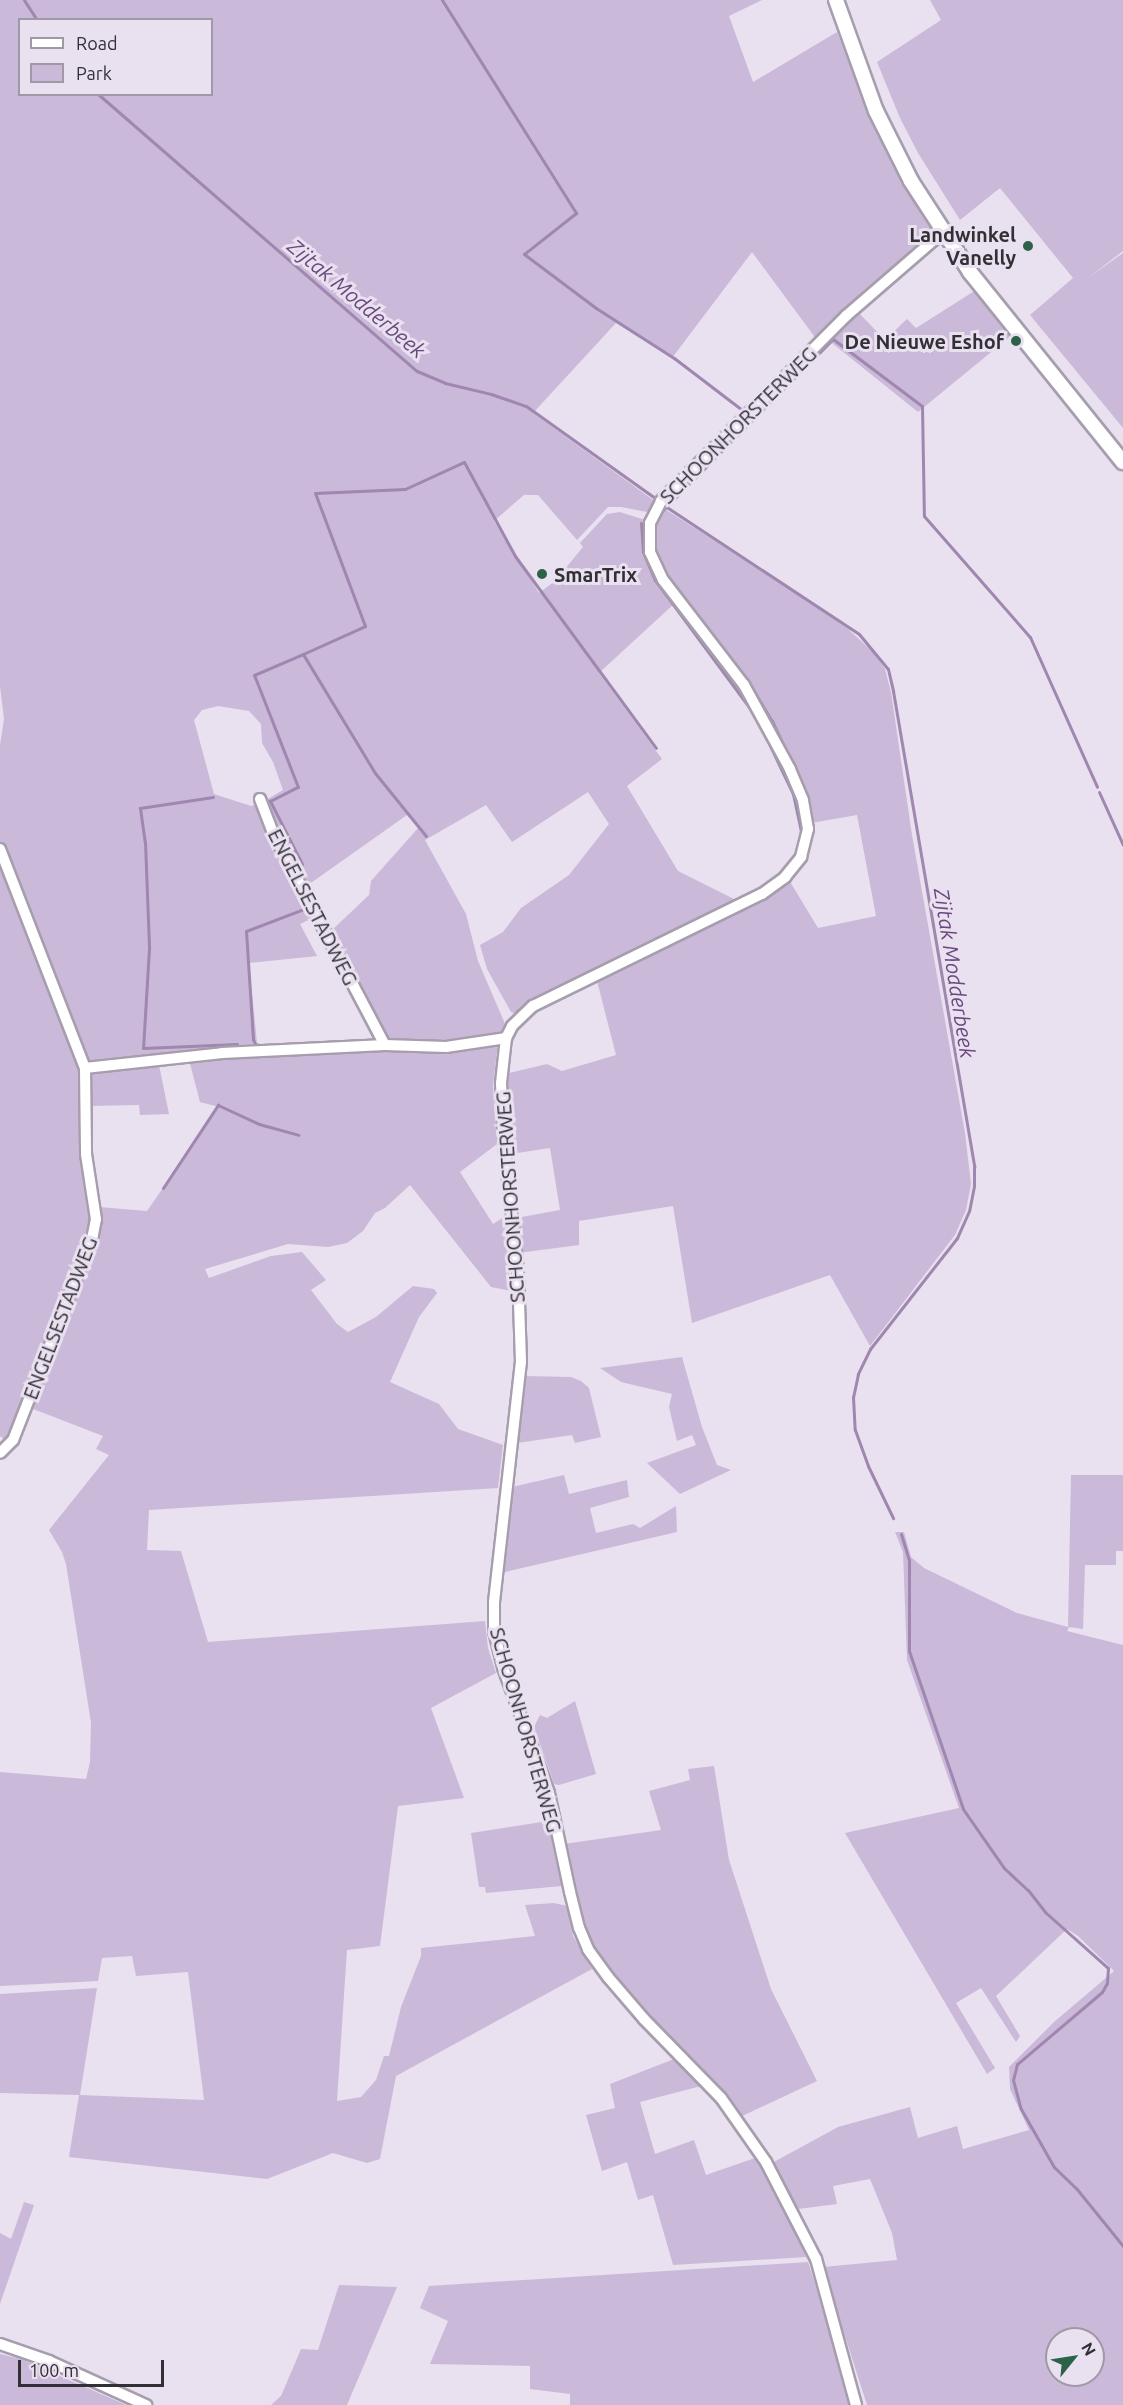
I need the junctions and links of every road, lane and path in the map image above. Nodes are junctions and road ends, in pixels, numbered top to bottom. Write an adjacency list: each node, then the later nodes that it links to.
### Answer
1 (836, 0): 2 (street)
2 (943, 232): 3 (street); 6 (street, SCHOONHORSTERWEG)
3 (1123, 462)
4 (260, 799): 7 (street, ENGELSESTADWEG)
5 (0, 849): 8 (street, ENGELSESTADWEG)
6 (506, 1038): 7 (street); 12 (street, SCHOONHORSTERWEG)
7 (385, 1045): 8 (street)
8 (85, 1068): 9 (street, ENGELSESTADWEG)
9 (0, 1453)
10 (0, 2344): 11 (street)
11 (147, 2405)
12 (856, 2405)

